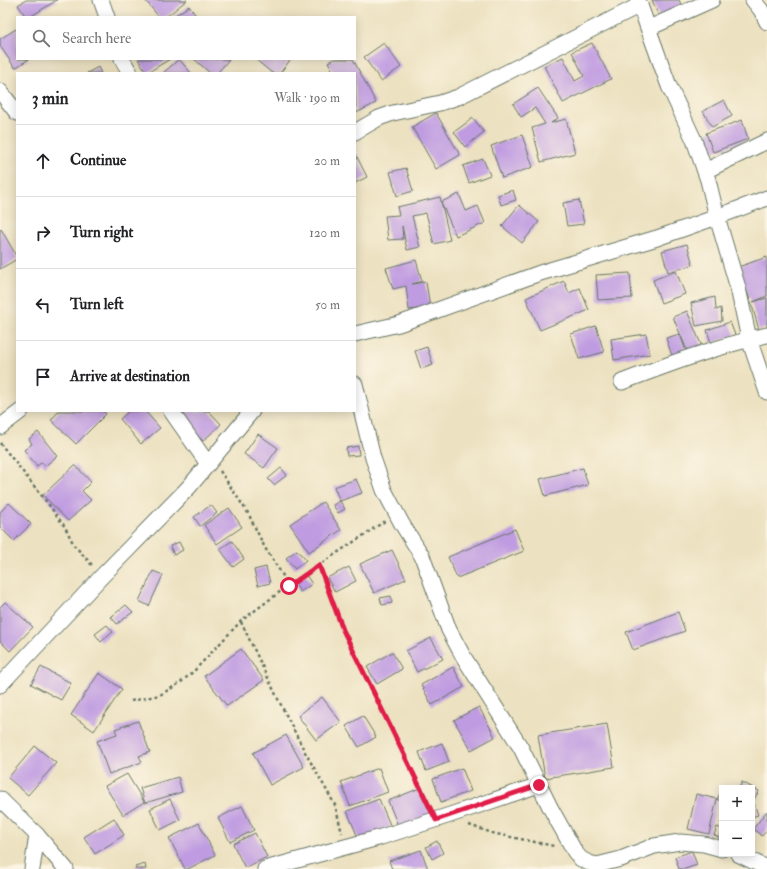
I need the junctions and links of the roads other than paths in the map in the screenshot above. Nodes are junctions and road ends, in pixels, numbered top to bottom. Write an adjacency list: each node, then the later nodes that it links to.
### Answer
1 (101, 0): 5 (street)
2 (712, 0): 7 (street)
3 (753, 0): 6 (street)
4 (639, 2): 7 (street); 12 (street)
5 (107, 16)
6 (767, 22)
7 (648, 28): 14 (street)
8 (123, 60): 9 (street)
9 (129, 72)
10 (0, 90): 11 (street)
11 (16, 112)
12 (356, 131)
13 (767, 141): 14 (street)
14 (705, 171): 16 (street)
15 (767, 198): 16 (street)
16 (717, 217): 17 (street); 19 (street)
17 (356, 334)
18 (767, 334): 19 (street)
19 (749, 339): 20 (street); 22 (street)
20 (622, 382)
21 (356, 388): 29 (street)
22 (767, 392)
23 (20, 412): 26 (street)
24 (172, 412): 27 (street)
25 (251, 412): 27 (street)
26 (0, 427)
27 (210, 461): 28 (street)
28 (0, 685)
29 (539, 785): 32 (street); 37 (street)
30 (0, 799): 31 (street)
31 (37, 835): 35 (street); 36 (street)
32 (719, 848)
33 (744, 857): 34 (street)
34 (767, 868)
35 (32, 869)
36 (66, 869)
37 (265, 869)

